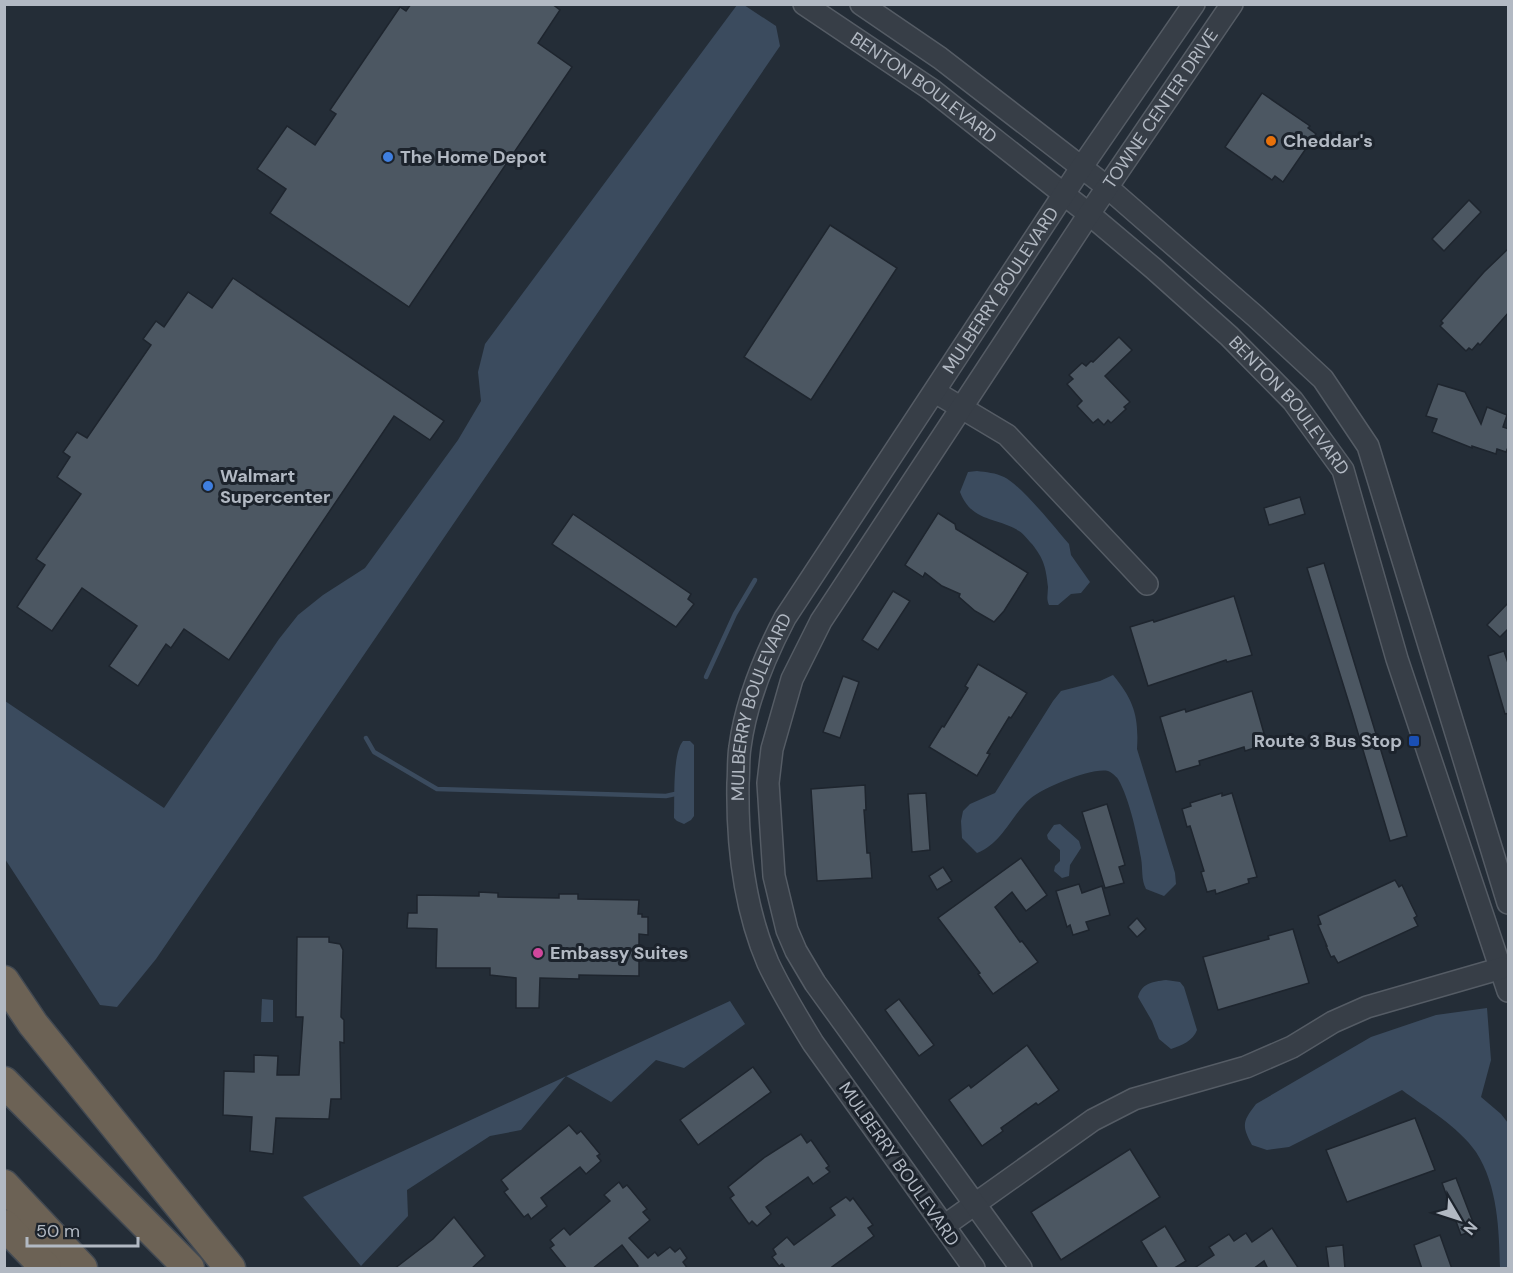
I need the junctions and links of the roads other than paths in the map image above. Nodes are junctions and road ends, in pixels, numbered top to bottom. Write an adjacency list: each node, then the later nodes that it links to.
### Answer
1 (804, 4): 7 (street, BENTON BOULEVARD)
2 (861, 4): 5 (street, BENTON BOULEVARD)
3 (1194, 4): 5 (street, TOWNE CENTER DRIVE)
4 (1232, 4): 6 (street, TOWNE CENTER DRIVE)
5 (1081, 168): 6 (street, BENTON BOULEVARD); 7 (street, MULBERRY BOULEVARD)
6 (1107, 187): 8 (street, TOWNE CENTER DRIVE); 12 (street, BENTON BOULEVARD)
7 (1065, 195): 8 (street, BENTON BOULEVARD); 9 (street, MULBERRY BOULEVARD)
8 (1089, 214): 10 (street, MULBERRY BOULEVARD); 13 (street, BENTON BOULEVARD)
9 (935, 392): 10 (street); 20 (street, MULBERRY BOULEVARD)
10 (961, 409): 11 (street); 18 (street, MULBERRY BOULEVARD)
11 (1146, 584)
12 (1509, 903)
13 (1502, 968): 15 (street, BENTON BOULEVARD); 18 (street)
14 (4, 981): 24 (highway)
15 (1509, 990)
16 (4, 1082): 23 (highway)
17 (4, 1185): 22 (highway)
18 (975, 1204): 20 (street); 26 (street, MULBERRY BOULEVARD)
19 (4, 1225): 21 (highway)
20 (944, 1226): 25 (street, MULBERRY BOULEVARD)
21 (46, 1269)
22 (82, 1269)
23 (189, 1269)
24 (230, 1269)
25 (974, 1269)
26 (1021, 1269)

